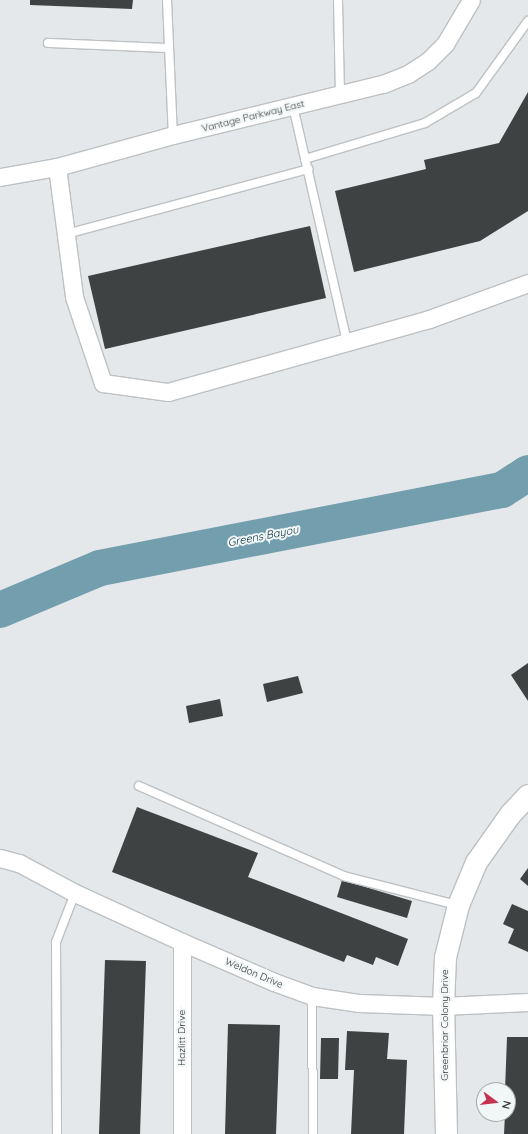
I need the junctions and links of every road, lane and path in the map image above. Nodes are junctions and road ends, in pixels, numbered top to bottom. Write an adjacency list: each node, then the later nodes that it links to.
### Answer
1 (167, 0): 6 (lane)
2 (338, 0): 7 (lane)
3 (471, 0): 7 (street, Vantage Parkway East)
4 (528, 21): 10 (lane)
5 (48, 43): 6 (lane)
6 (169, 48): 9 (lane)
7 (340, 94): 8 (street, Vantage Parkway East)
8 (293, 106): 9 (street, Vantage Parkway East); 10 (lane)
9 (173, 135): 11 (street, Vantage Parkway East)
10 (305, 159): 12 (lane)
11 (57, 167): 13 (street, Vantage Parkway East); 14 (street)
12 (308, 169): 14 (lane); 16 (lane)
13 (0, 177)
14 (66, 234): 16 (street)
15 (528, 283): 16 (street)
16 (347, 342)
17 (139, 786): 21 (lane)
18 (528, 795): 21 (street, Greenbriar Colony Drive)
19 (0, 858): 20 (street, Weldon Drive)
20 (74, 893): 22 (street, Weldon Drive); 26 (lane)
21 (458, 905): 25 (street, Greenbriar Colony Drive)
22 (182, 942): 23 (street, Weldon Drive); 27 (street, Hazlitt Drive)
23 (312, 996): 25 (street, Weldon Drive); 28 (lane)
24 (528, 1002): 25 (street, Weldon Drive)
25 (443, 1006): 29 (street, Greenbriar Colony Drive)
26 (58, 1134)
27 (182, 1134)
28 (313, 1134)
29 (446, 1134)

